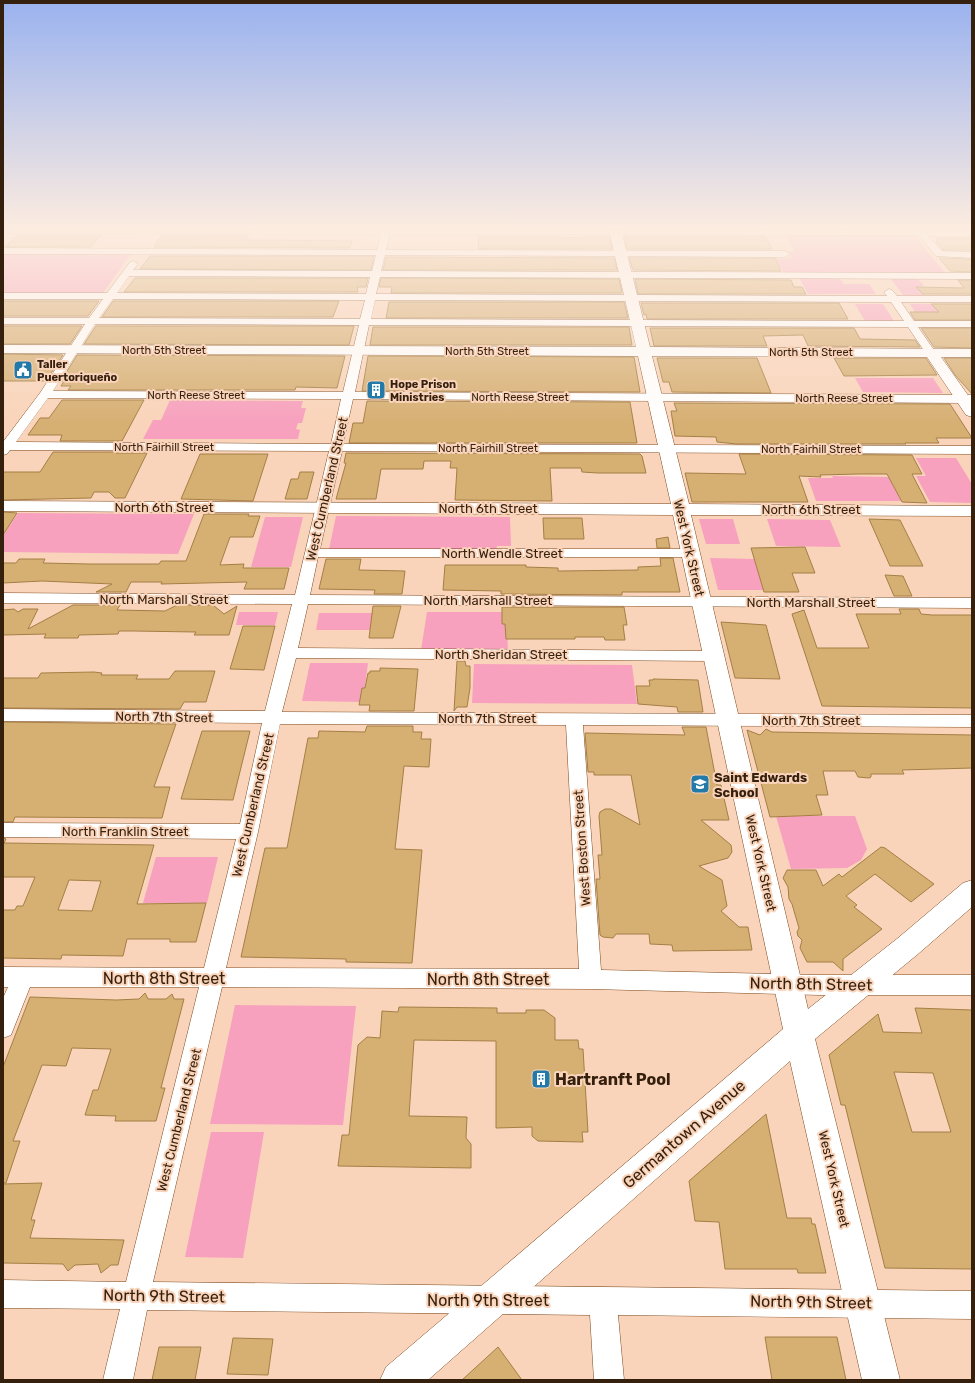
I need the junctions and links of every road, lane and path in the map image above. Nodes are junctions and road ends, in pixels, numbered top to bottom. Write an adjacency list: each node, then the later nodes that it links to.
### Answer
1 (630, 295): 6 (street, West York Street)
2 (890, 295): 7 (street)
3 (3, 296): 4 (street)
4 (110, 296): 5 (street); 10 (street)
5 (370, 297): 6 (street); 11 (street, West Cumberland Street)
6 (631, 298): 7 (street); 12 (street, West York Street)
7 (893, 299): 8 (street); 13 (street)
8 (972, 299)
9 (3, 321): 10 (street)
10 (92, 321): 11 (street); 16 (street)
11 (364, 322): 12 (street); 17 (street, West Cumberland Street)
12 (637, 323): 13 (street); 18 (street, West York Street)
13 (911, 324): 14 (street); 19 (street)
14 (972, 324)
15 (3, 349): 16 (street, North 5th Street)
16 (74, 350): 17 (street, North 5th Street); 21 (street)
17 (358, 351): 18 (street, North 5th Street); 22 (street, West Cumberland Street)
18 (644, 352): 19 (street, North 5th Street); 23 (street, West York Street)
19 (931, 353): 20 (street, North 5th Street); 24 (street)
20 (972, 353)
21 (45, 394): 22 (street, North Reese Street); 27 (street)
22 (348, 396): 23 (street, North Reese Street); 26 (street, West Cumberland Street)
23 (654, 397): 24 (street, North Reese Street); 28 (street, West York Street)
24 (967, 399): 25 (street)
25 (972, 412)
26 (336, 447): 27 (street, North Fairhill Street); 28 (street, North Fairhill Street); 31 (street, West Cumberland Street)
27 (4, 448)
28 (667, 448): 29 (street, North Fairhill Street); 32 (street, West York Street)
29 (972, 450)
30 (3, 506): 31 (street, North 6th Street)
31 (322, 508): 32 (street, North 6th Street); 34 (street, West Cumberland Street)
32 (681, 509): 33 (street, North 6th Street); 35 (street, West York Street)
33 (972, 510)
34 (312, 553): 35 (street, North Wendle Street); 37 (street, West Cumberland Street)
35 (691, 553): 38 (street, West York Street)
36 (3, 598): 37 (street, North Marshall Street)
37 (301, 599): 38 (street, North Marshall Street); 40 (street, West Cumberland Street)
38 (701, 602): 39 (street, North Marshall Street); 41 (street, West York Street)
39 (972, 603)
40 (289, 653): 41 (street, North Sheridan Street); 43 (street, West Cumberland Street)
41 (713, 656): 45 (street, West York Street)
42 (3, 715): 43 (street, North 7th Street)
43 (272, 718): 44 (street, North 7th Street); 48 (street, West Cumberland Street)
44 (574, 718): 45 (street, North 7th Street); 52 (street, West Boston Street)
45 (729, 719): 46 (street, North 7th Street); 53 (street, West York Street)
46 (972, 721)
47 (3, 830): 48 (street, North Franklin Street)
48 (248, 832): 51 (street, West Cumberland Street)
49 (972, 891): 54 (street, Germantown Avenue)
50 (13, 977): 51 (street, North 8th Street); 56 (street)
51 (213, 978): 52 (street, North 8th Street); 59 (street, West Cumberland Street)
52 (591, 979): 53 (street, North 8th Street)
53 (788, 984): 54 (street, North 8th Street); 57 (street, West York Street)
54 (860, 984): 55 (street, North 8th Street); 57 (street, Germantown Avenue)
55 (972, 985)
56 (3, 1028)
57 (799, 1034): 60 (street, Germantown Avenue); 62 (street, West York Street)
58 (3, 1294): 59 (street, North 9th Street)
59 (136, 1296): 60 (street, North 9th Street); 64 (street, West Cumberland Street)
60 (493, 1300): 61 (street, North 9th Street); 65 (street, Germantown Avenue)
61 (602, 1300): 62 (street, North 9th Street); 66 (street)
62 (863, 1303): 63 (street, North 9th Street); 67 (street, West York Street)
63 (972, 1304)
64 (118, 1380)
65 (399, 1380)
66 (609, 1380)
67 (881, 1380)

